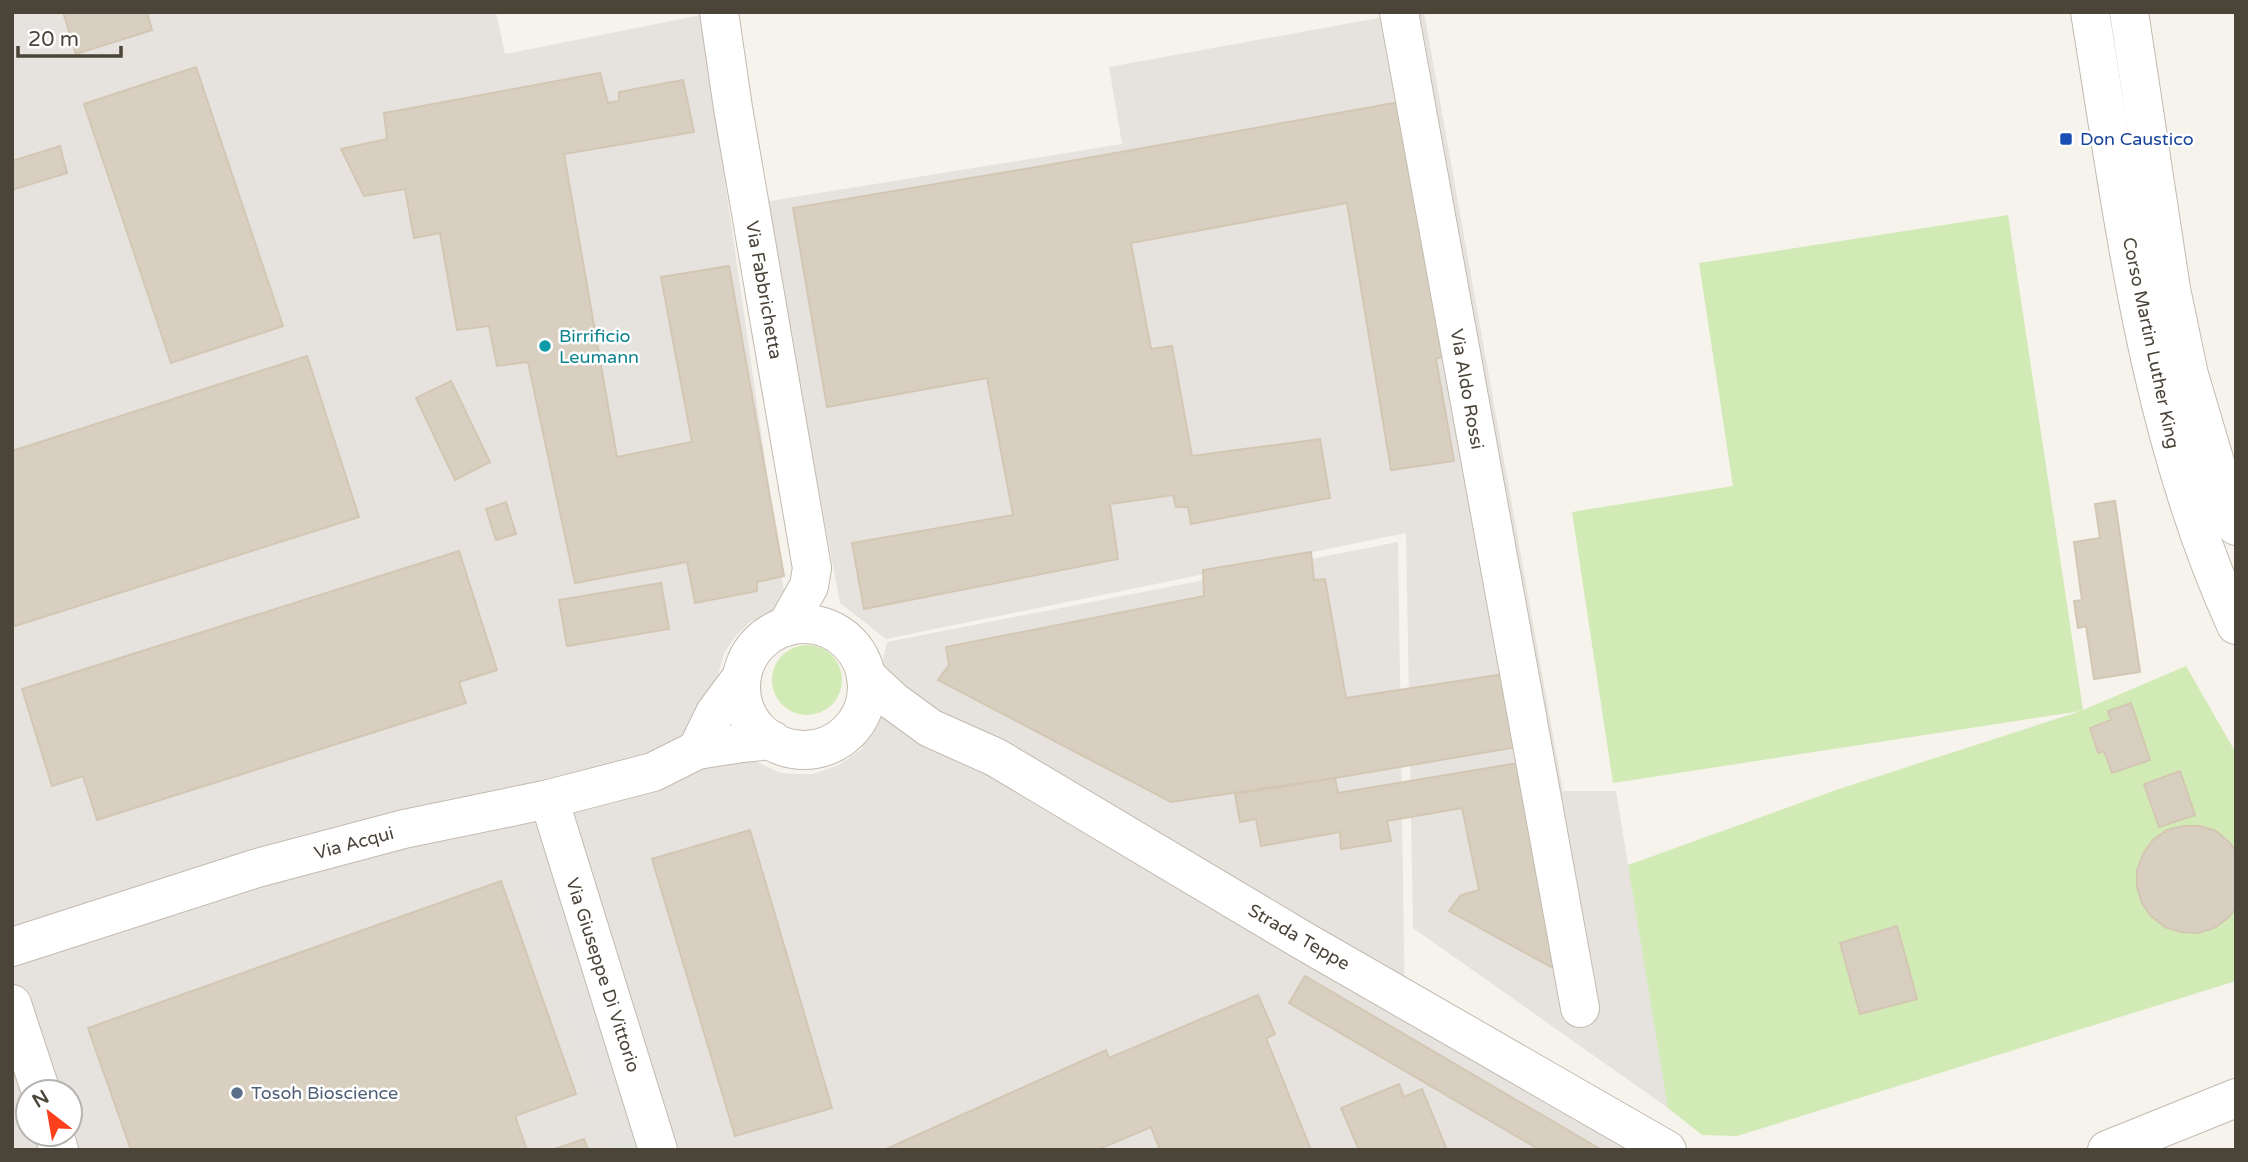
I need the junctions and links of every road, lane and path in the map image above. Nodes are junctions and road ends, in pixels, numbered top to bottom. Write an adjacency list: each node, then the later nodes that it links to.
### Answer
1 (719, 12): 6 (street, Via Fabbrichetta)
2 (1399, 12): 19 (street, Via Aldo Rossi)
3 (2090, 12): 7 (street, Corso Martin Luther King)
4 (2129, 12): 5 (street, Corso Martin Luther King)
5 (2236, 526)
6 (812, 568): 8 (street, Via Fabbrichetta); 9 (street, Via Fabbrichetta)
7 (2236, 625)
8 (786, 627): 9 (street); 11 (street)
9 (840, 635): 10 (street)
10 (866, 676): 12 (street); 13 (street, Strada Teppe)
11 (741, 678): 14 (street, Via Acqui); 15 (street)
12 (855, 724): 13 (street, Strada Teppe); 14 (street, Via Acqui)
13 (930, 728): 23 (street, Strada Teppe)
14 (772, 740): 15 (street, Via Acqui)
15 (697, 750): 16 (street, Via Acqui)
16 (549, 799): 17 (street, Via Acqui); 22 (street, Via Giuseppe Di Vittorio)
17 (12, 947)
18 (12, 1004): 20 (street)
19 (1580, 1008)
20 (36, 1078)
21 (2236, 1098): 24 (street)
22 (658, 1150)
23 (1667, 1150)
24 (2107, 1150)

